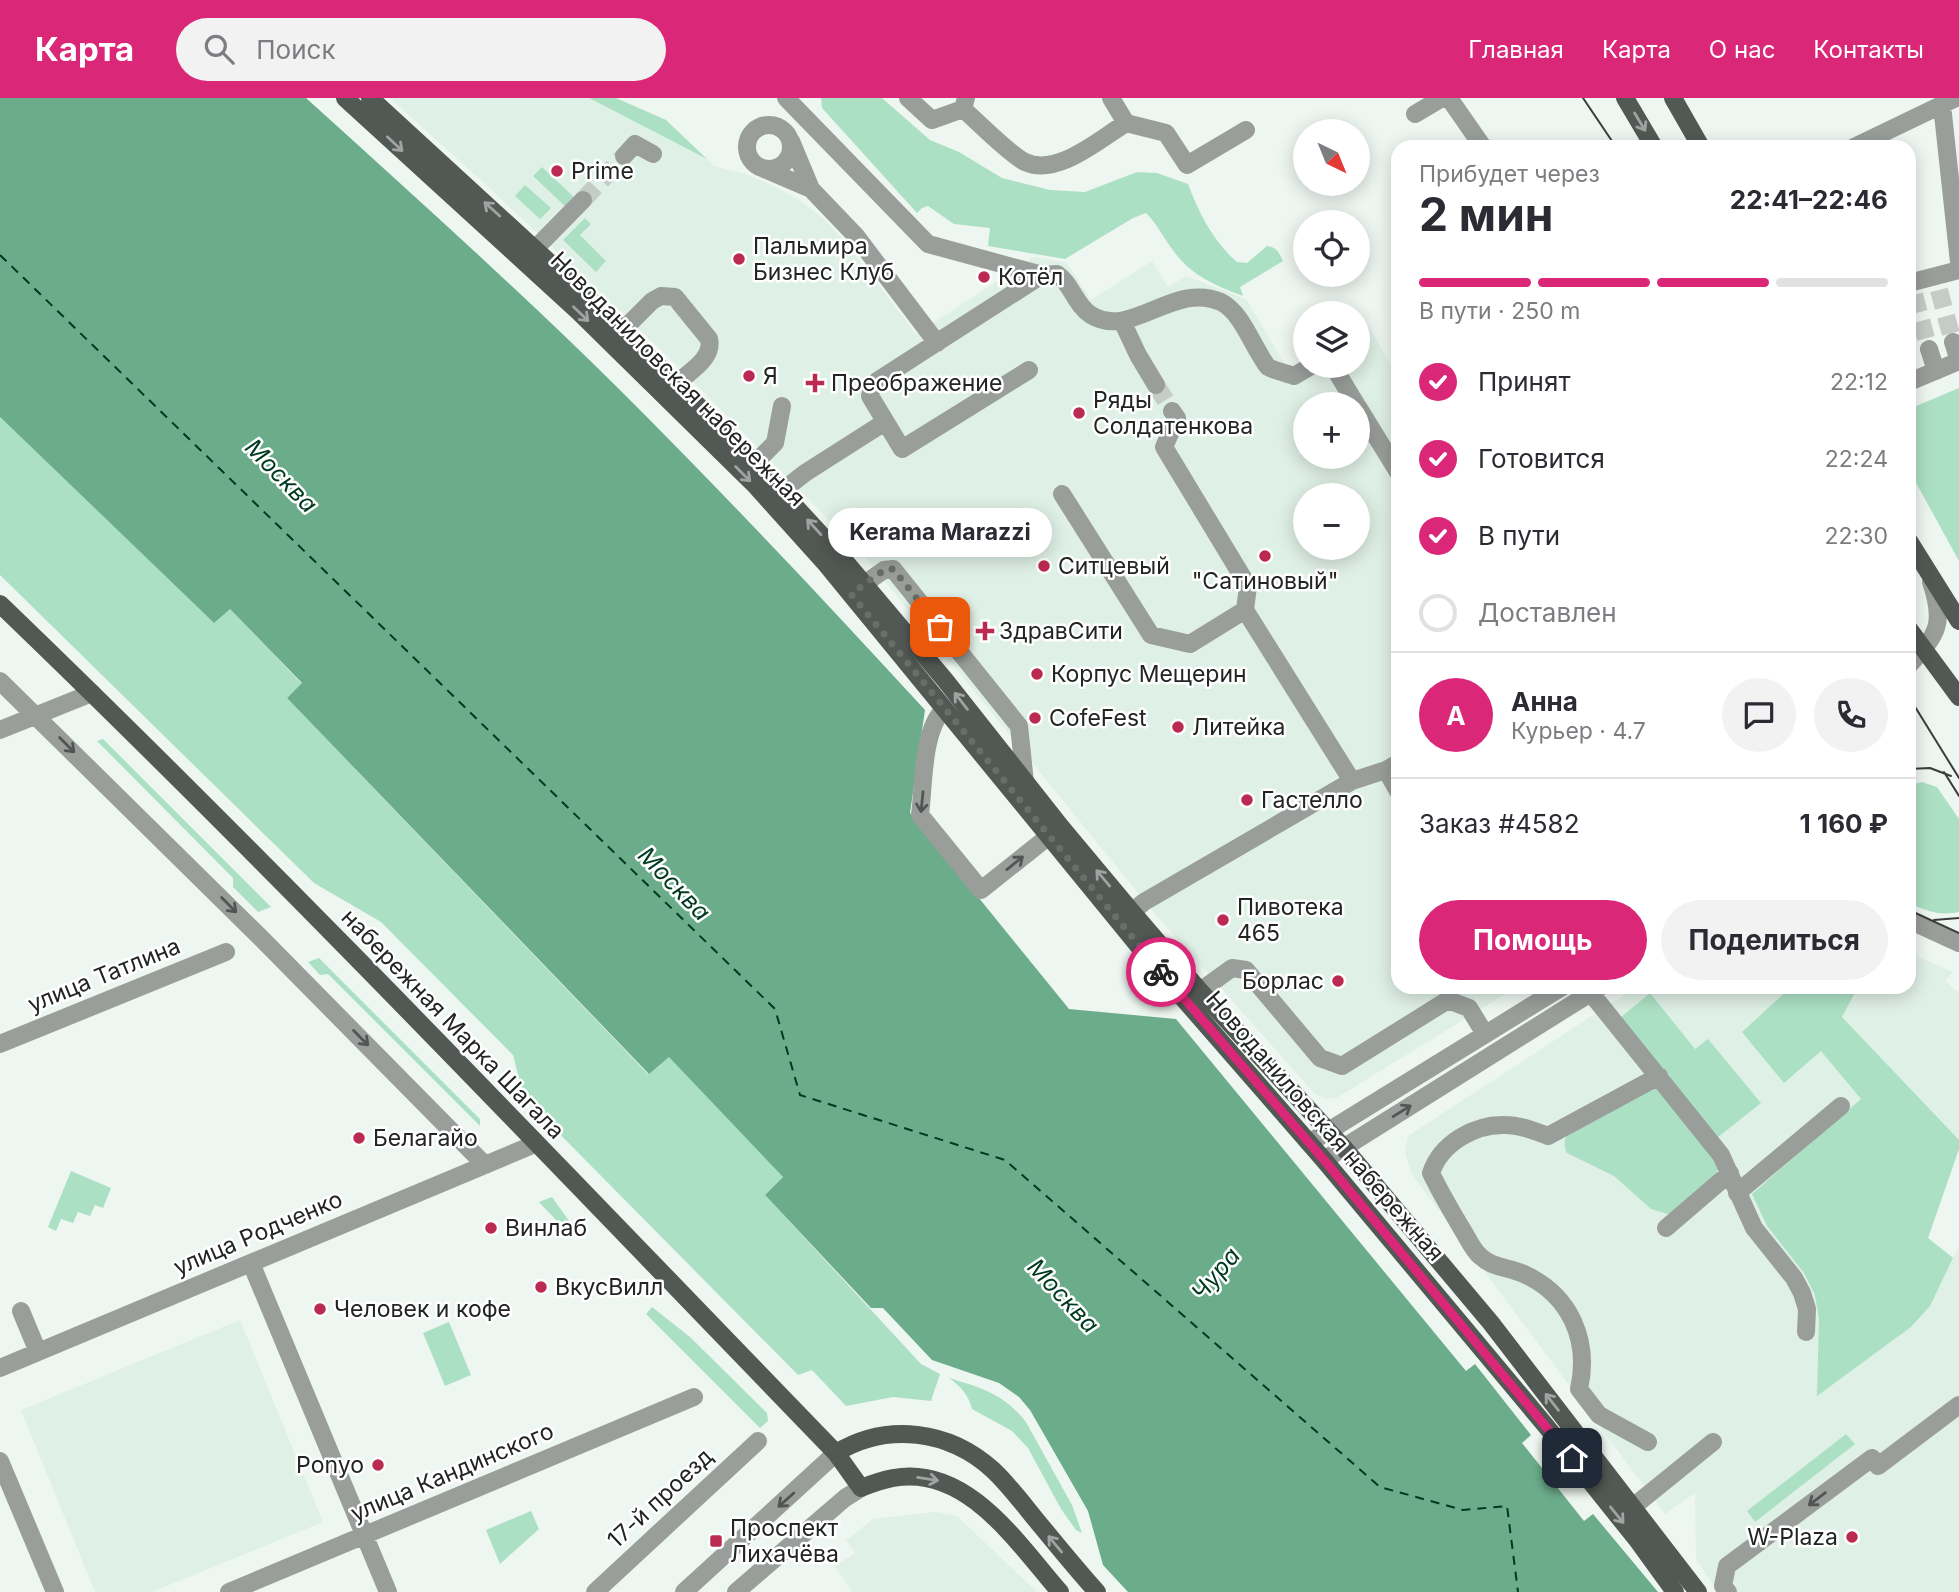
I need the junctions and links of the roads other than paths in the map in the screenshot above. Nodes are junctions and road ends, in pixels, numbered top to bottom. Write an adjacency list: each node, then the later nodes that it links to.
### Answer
1 (345, 98): 25 (main road, Новоданиловская набережная, one-way to 25)
2 (370, 98): 25 (main road, Новоданиловская набережная, one-way to 2)
3 (786, 98): 28 (street)
4 (908, 98): 11 (street)
5 (1111, 98): 13 (street)
6 (1441, 98): 12 (street)
7 (1449, 98): 16 (street)
8 (1625, 98): 17 (main road, one-way to 17)
9 (1673, 98): 18 (main road)
10 (1949, 101): 19 (street); 26 (street)
11 (964, 104): 13 (street)
12 (1415, 114)
13 (1126, 123): 14 (street)
14 (1245, 130)
15 (790, 139): 22 (street); 22 (street); 23 (street)
16 (1478, 140)
17 (1650, 140)
18 (1697, 140)
19 (1868, 140)
20 (653, 154): 21 (street)
21 (624, 156)
22 (762, 168): 23 (street)
23 (811, 189): 32 (street)
24 (583, 200): 25 (street)
25 (529, 255): 31 (main road, Новоданиловская набережная)
26 (1959, 262)
27 (1959, 270): 29 (street)
28 (1042, 275): 30 (street); 32 (street)
29 (1916, 286)
30 (1122, 321): 38 (street); 41 (street)
31 (617, 337): 40 (main road, Новоданиловская набережная); 40 (street); 49 (main road, Новоданиловская набережная, one-way to 49)
32 (937, 342): 44 (street)
33 (1953, 342): 35 (street)
34 (1929, 349): 37 (street)
35 (1959, 361): 37 (street)
36 (1029, 370): 44 (street)
37 (1936, 371): 39 (street)
38 (1293, 376)
39 (1916, 379)
40 (677, 383): 47 (main road, Новоданиловская набережная)
41 (1156, 385)
42 (782, 406): 47 (street)
43 (1172, 411): 54 (street)
44 (884, 422): 49 (street)
45 (1370, 427): 46 (street)
46 (1391, 461)
47 (755, 463): 49 (main road, Новоданиловская набережная)
48 (1062, 494): 54 (street)
49 (775, 496): 52 (main road, Новоданиловская набережная)
50 (1916, 553): 51 (main road)
51 (1929, 576): 55 (main road); 57 (street)
52 (857, 589): 62 (main road, Новоданиловская набережная); 67 (main road, Новоданиловская набережная, one-way to 52); 67 (street)
53 (0, 604): 60 (main road, набережная Марка Шагала)
54 (1245, 610): 66 (street)
55 (1959, 621)
56 (1916, 640): 57 (main road)
57 (1923, 650): 58 (street); 61 (main road)
58 (1916, 658)
59 (0, 681): 63 (street)
60 (92, 692): 63 (street); 85 (main road, набережная Марка Шагала)
61 (1959, 697)
62 (944, 709): 68 (main road, Новоданиловская набережная); 68 (street, one-way to 68)
63 (36, 716): 64 (street); 88 (street, one-way to 88)
64 (0, 730)
65 (1391, 766): 66 (street)
66 (1352, 781): 69 (street)
67 (1025, 782): 69 (main road, Новоданиловская набережная, one-way to 67)
68 (1049, 836): 84 (main road, Новоданиловская набережная)
69 (1132, 912): 75 (main road, Новоданиловская набережная)
70 (1916, 923): 72 (street)
71 (1916, 932): 74 (street)
72 (1959, 943)
73 (226, 952): 80 (street, улица Татлина)
74 (1959, 952)
75 (1200, 991): 79 (street); 83 (main road, Новоданиловская набережная)
76 (1551, 994): 79 (street)
77 (1584, 994): 86 (street, one-way to 77)
78 (1596, 994): 81 (street)
79 (1485, 1034): 83 (street)
80 (0, 1044)
81 (1659, 1076): 89 (street); 100 (street)
82 (1841, 1106): 90 (street)
83 (1328, 1130): 84 (street); 86 (main road, Новоданиловская набережная)
84 (1309, 1143): 87 (main road, Новоданиловская набережная)
85 (535, 1144): 88 (street, улица Родченко); 102 (main road, набережная Марка Шагала)
86 (1344, 1148): 87 (street); 105 (main road, Новоданиловская набережная, one-way to 86)
87 (1324, 1160): 115 (main road, Новоданиловская набережная, one-way to 115)
88 (485, 1165): 92 (street, улица Родченко)
89 (1730, 1173): 90 (street); 91 (street)
90 (1737, 1193): 94 (street)
91 (1666, 1228)
92 (251, 1263): 95 (street, улица Родченко); 106 (street)
93 (25, 1310): 95 (street)
94 (1806, 1332)
95 (42, 1350): 96 (street, улица Родченко)
96 (0, 1368)
97 (694, 1397): 106 (street, улица Кандинского)
98 (1959, 1405): 117 (street, one-way to 117)
99 (758, 1441): 110 (street, 17-й проезд)
100 (1648, 1442)
101 (1713, 1443): 105 (street)
102 (836, 1453): 104 (main road, набережная Марка Шагала); 111 (street, one-way to 111); 114 (main road, one-way to 102)
103 (0, 1461): 107 (street)
104 (861, 1488): 112 (street); 113 (main road, one-way to 113)
105 (1634, 1506): 116 (main road, Новоданиловская набережная)
106 (365, 1535): 108 (street, улица Кандинского); 109 (street)
107 (55, 1592)
108 (229, 1592)
109 (388, 1592)
110 (594, 1592)
111 (684, 1592)
112 (736, 1592)
113 (1060, 1592)
114 (1097, 1592)
115 (1675, 1592)
116 (1698, 1592)
117 (1728, 1592)

